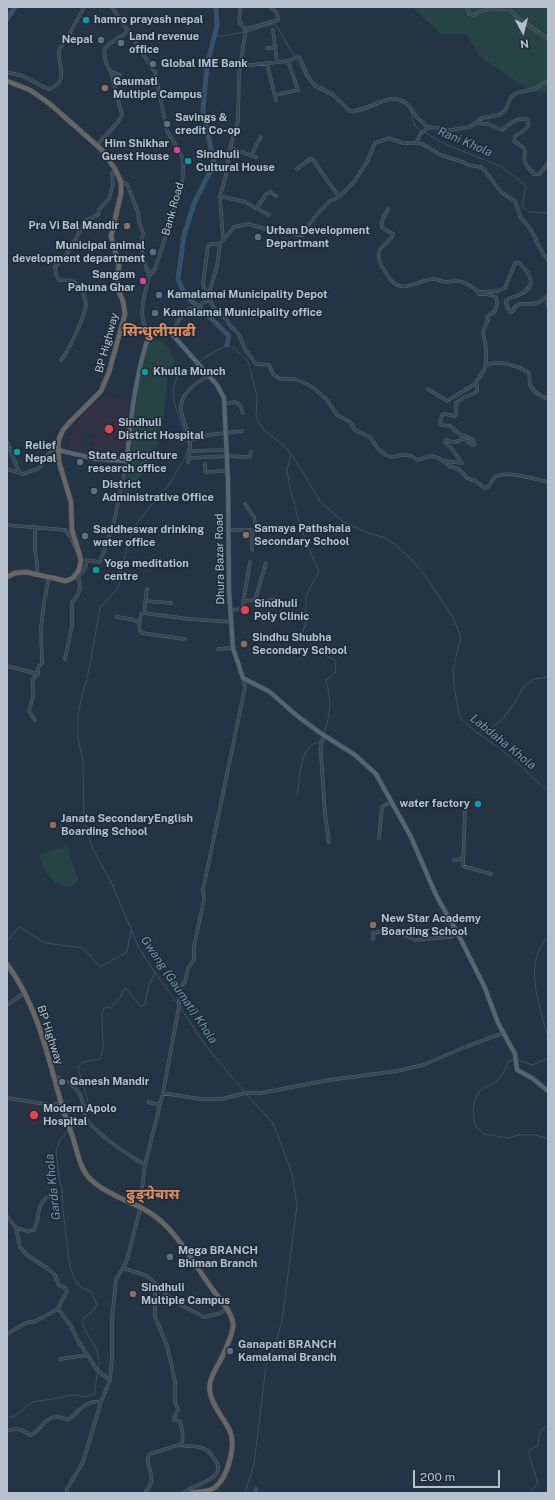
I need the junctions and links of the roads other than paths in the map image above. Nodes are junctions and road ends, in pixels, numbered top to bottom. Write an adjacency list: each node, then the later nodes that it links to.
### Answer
1 (84, 7): 17 (street)
2 (112, 7): 7 (street, Bank Road)
3 (241, 7): 8 (street)
4 (270, 7): 8 (street)
5 (467, 7): 9 (street)
6 (272, 30): 10 (street)
7 (129, 31): 16 (street); 44 (street, Bank Road)
8 (246, 31): 15 (street)
9 (548, 39)
10 (275, 47): 11 (street); 13 (street)
11 (267, 48)
12 (288, 61): 13 (street); 21 (street); 24 (street)
13 (276, 62): 14 (street)
14 (267, 64): 15 (street); 21 (street)
15 (240, 66): 28 (street)
16 (111, 72): 18 (street); 27 (street)
17 (7, 73)
18 (120, 75)
19 (7, 81): 27 (highway, BP Highway)
20 (548, 81): 23 (street)
21 (275, 95): 22 (street)
22 (276, 100)
23 (477, 123): 24 (street); 31 (street)
24 (428, 128): 26 (street)
25 (262, 137): 29 (street)
26 (416, 143): 37 (street); 43 (street)
27 (96, 145): 32 (highway, BP Highway)
28 (230, 148): 29 (street); 35 (street)
29 (252, 155): 30 (street)
30 (256, 157)
31 (548, 164)
32 (115, 168): 34 (highway, BP Highway); 54 (street)
33 (297, 169): 37 (street)
34 (121, 182): 44 (street); 66 (highway, BP Highway)
35 (220, 196): 38 (street); 41 (street)
36 (276, 196): 38 (street)
37 (339, 197): 41 (street)
38 (257, 208): 40 (street)
39 (388, 208): 45 (street)
40 (268, 215)
41 (223, 240): 42 (street)
42 (220, 244): 46 (street); 46 (street)
43 (548, 259)
44 (149, 276): 50 (street, Bank Road)
45 (479, 292): 47 (street); 55 (street)
46 (210, 296): 48 (street)
47 (548, 298): 49 (street)
48 (209, 301): 52 (street); 74 (street)
49 (548, 306)
50 (146, 329): 51 (main road); 53 (main road)
51 (152, 331): 52 (main road); 53 (main road)
52 (169, 331): 56 (main road, Dhura Bazar Road)
53 (148, 335): 73 (main road)
54 (60, 360)
55 (486, 365): 57 (street); 59 (street)
56 (210, 376): 60 (main road, Dhura Bazar Road); 64 (street)
57 (475, 384): 58 (street); 74 (street)
58 (428, 389)
59 (548, 399)
60 (224, 404): 61 (street); 63 (main road, Dhura Bazar Road)
61 (243, 413)
62 (242, 431): 63 (street)
63 (226, 433): 64 (street); 67 (main road, Dhura Bazar Road)
64 (190, 440): 68 (street)
65 (7, 442): 78 (street)
66 (58, 448): 73 (main road); 78 (street); 87 (highway, BP Highway)
67 (226, 450): 69 (street); 71 (main road, Dhura Bazar Road)
68 (190, 451): 69 (street); 72 (street)
69 (200, 451): 72 (street)
70 (251, 452): 71 (street)
71 (227, 456): 72 (street); 77 (main road, Dhura Bazar Road)
72 (200, 457)
73 (127, 461): 94 (street)
74 (443, 461): 79 (street)
75 (205, 464): 77 (street)
76 (7, 469): 78 (street)
77 (227, 471): 84 (main road, Dhura Bazar Road)
78 (19, 472)
79 (548, 482)
80 (245, 504): 86 (street)
81 (7, 525): 82 (street)
82 (35, 527): 87 (street); 91 (street)
83 (274, 528): 86 (street)
84 (228, 530): 85 (street); 101 (main road, Dhura Bazar Road)
85 (252, 530): 86 (street); 88 (street)
86 (257, 531)
87 (77, 548): 94 (highway, BP Highway)
88 (252, 550)
89 (250, 562): 99 (street)
90 (266, 563): 97 (street)
91 (37, 574): 92 (highway); 93 (highway)
92 (7, 577)
93 (49, 577): 94 (highway); 111 (street)
94 (76, 578): 109 (street)
95 (147, 589): 96 (street)
96 (145, 600): 100 (street); 102 (street)
97 (255, 600): 98 (street); 99 (street)
98 (274, 600)
99 (244, 601): 101 (street)
100 (171, 603)
101 (230, 610): 105 (main road, Dhura Bazar Road)
102 (144, 613): 104 (street); 105 (street)
103 (117, 617): 104 (street)
104 (140, 622): 106 (street)
105 (231, 622): 107 (main road, Dhura Bazar Road)
106 (184, 639)
107 (233, 648): 108 (street); 112 (main road, Dhura Bazar Road)
108 (218, 649)
109 (65, 658)
110 (7, 666): 111 (street)
111 (38, 674): 113 (street)
112 (243, 678): 114 (main road); 130 (street)
113 (35, 720)
114 (325, 736): 115 (main road); 118 (street)
115 (392, 802): 117 (street); 122 (main road)
116 (464, 810): 119 (street)
117 (379, 838)
118 (329, 842)
119 (463, 859): 120 (street); 121 (street)
120 (454, 860)
121 (491, 874)
122 (458, 934): 123 (street); 127 (main road)
123 (372, 939)
124 (7, 964): 125 (highway, BP Highway)
125 (25, 992): 126 (street); 128 (highway, BP Highway)
126 (7, 1005)
127 (503, 1034): 129 (main road); 130 (street)
128 (54, 1075): 133 (highway, BP Highway); 135 (street)
129 (548, 1091)
130 (163, 1093): 134 (street)
131 (7, 1098): 133 (street)
132 (148, 1102): 134 (street)
133 (61, 1103): 137 (highway, BP Highway)
134 (160, 1105): 135 (street)
135 (145, 1165): 137 (street)
136 (56, 1191): 139 (street)
137 (140, 1206): 140 (street); 143 (highway, BP Highway)
138 (7, 1216): 139 (street)
139 (16, 1228): 142 (street)
140 (124, 1268): 141 (street); 147 (street)
141 (152, 1281): 143 (street); 150 (street)
142 (58, 1309): 144 (street); 145 (street)
143 (226, 1309): 155 (highway, BP Highway)
144 (7, 1334)
145 (87, 1355): 146 (street); 147 (street)
146 (60, 1359)
147 (110, 1380): 148 (street)
148 (101, 1402): 149 (street); 152 (street)
149 (7, 1431)
150 (182, 1444): 153 (street); 154 (street)
151 (256, 1489): 156 (street)
152 (67, 1493)
153 (145, 1493)
154 (184, 1493)
155 (192, 1493)
156 (255, 1493)

